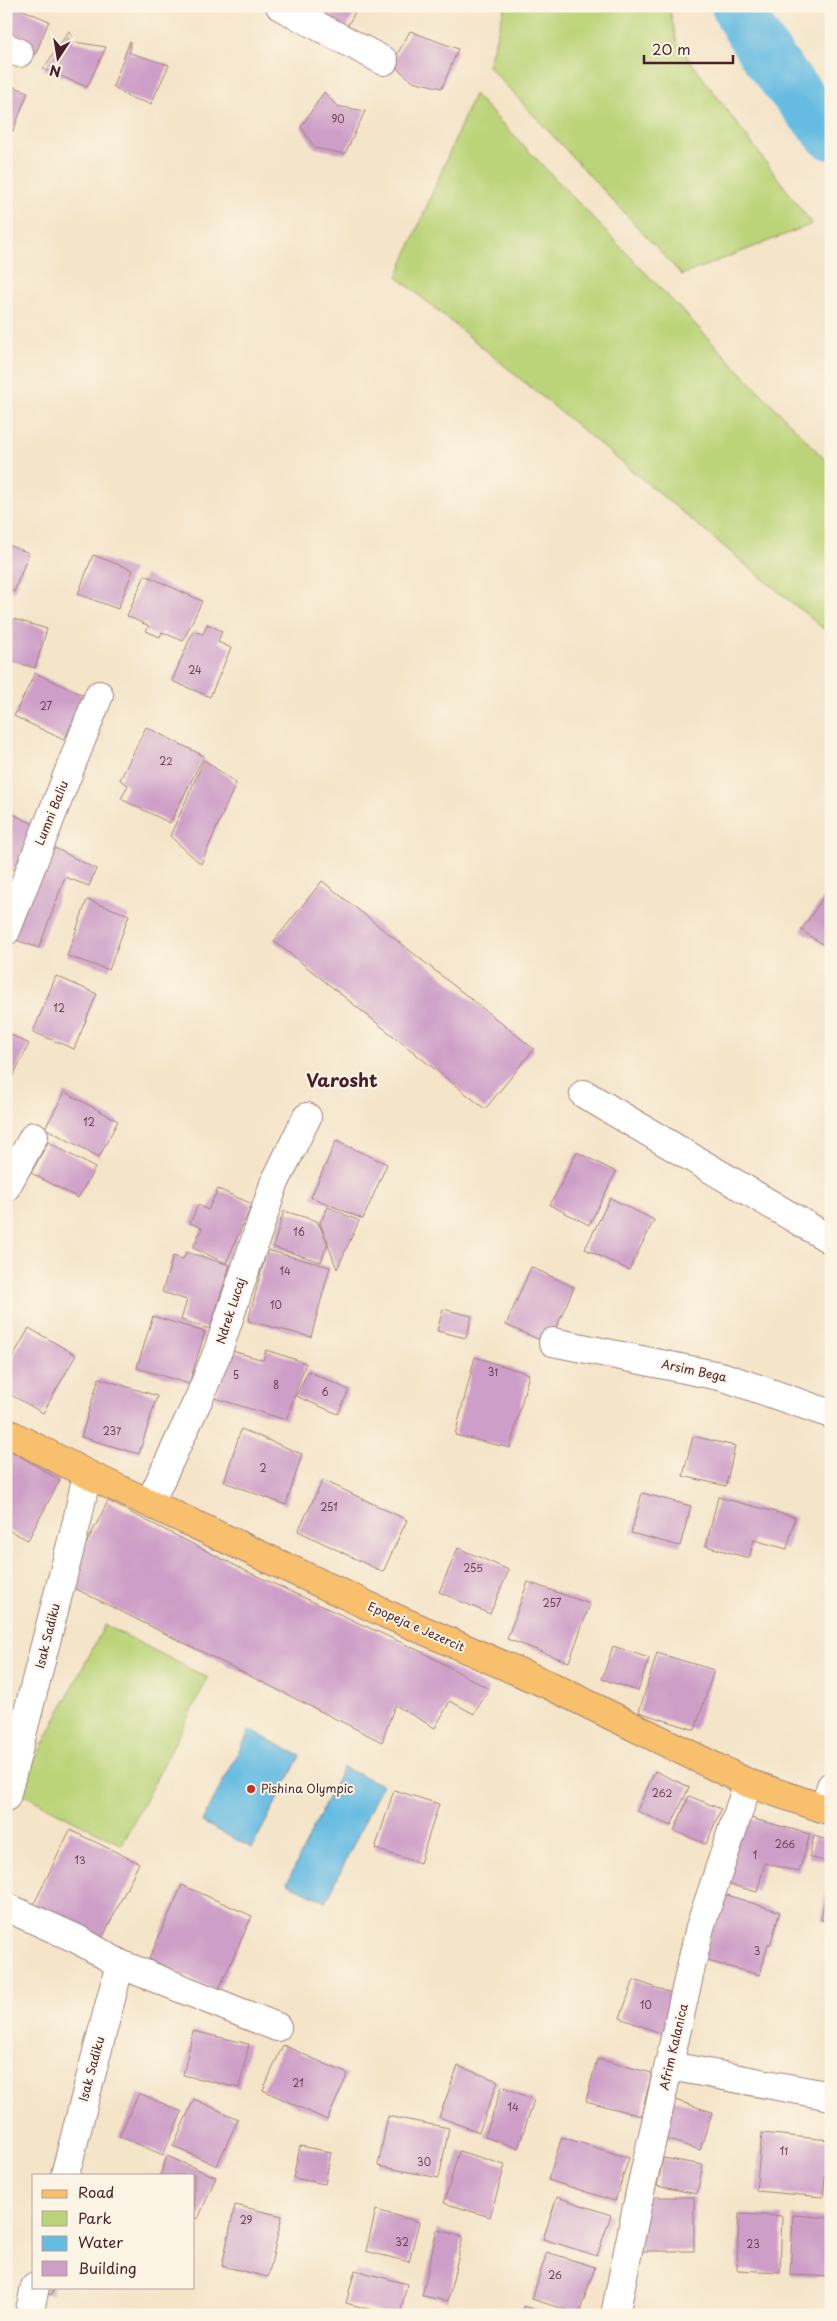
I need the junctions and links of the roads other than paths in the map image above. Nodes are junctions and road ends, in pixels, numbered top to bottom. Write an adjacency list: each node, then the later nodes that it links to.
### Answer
1 (280, 6): 2 (street)
2 (384, 61)
3 (99, 695): 4 (street, Lumni Baliu)
4 (6, 932)
5 (584, 1094): 9 (street)
6 (307, 1117): 14 (street, Ndrek Lucaj)
7 (34, 1136): 8 (street)
8 (6, 1187)
9 (831, 1240)
10 (553, 1342): 11 (street, Arsim Bega)
11 (831, 1414)
12 (6, 1432): 13 (main road, Epopeja e Jezercit)
13 (87, 1474): 14 (main road, Epopeja e Jezercit); 16 (street, Isak Sadiku)
14 (150, 1502): 15 (main road, Epopeja e Jezercit)
15 (748, 1783): 17 (main road, Epopeja e Jezercit); 21 (street, Afrim Kalanica)
16 (6, 1797)
17 (829, 1802)
18 (6, 1907): 19 (street)
19 (120, 1964): 20 (street); 23 (street, Isak Sadiku)
20 (277, 2027)
21 (670, 2066): 22 (street); 26 (street, Afrim Kalanica)
22 (831, 2096)
23 (65, 2174)
24 (35, 2288): 25 (street)
25 (28, 2315)
26 (615, 2315)

